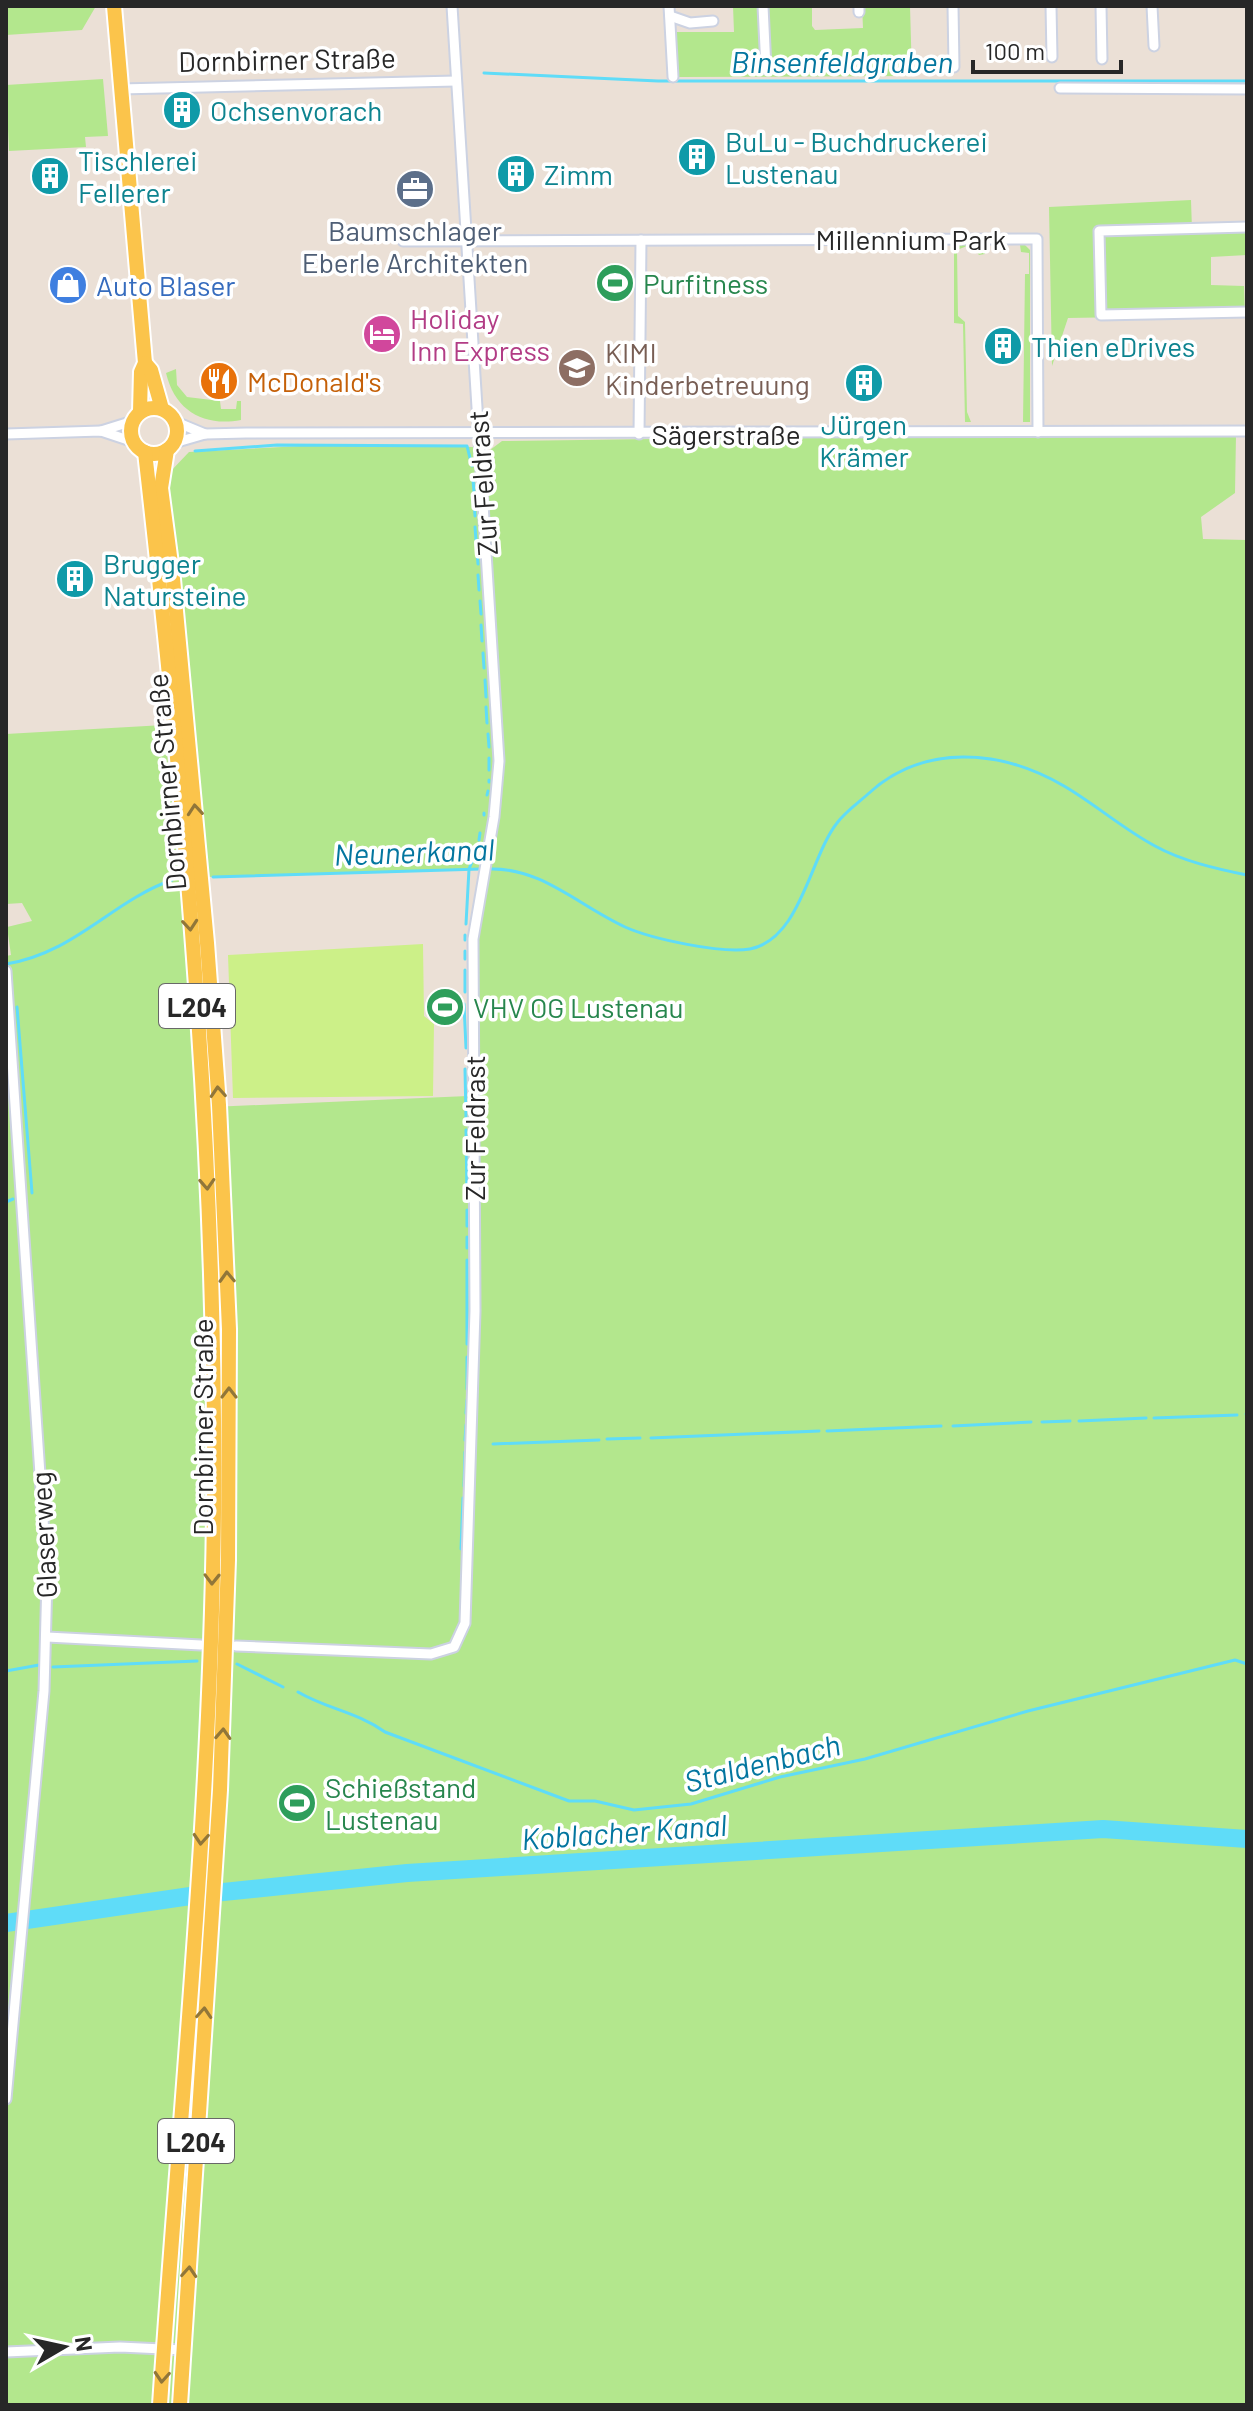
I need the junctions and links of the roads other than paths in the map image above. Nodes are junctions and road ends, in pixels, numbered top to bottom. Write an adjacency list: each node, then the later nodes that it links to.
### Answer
1 (114, 6): 18 (main road, Dornbirner Straße / L204)
2 (452, 6): 16 (street, Zur Feldrast)
3 (763, 6): 14 (street)
4 (953, 6): 13 (street)
5 (1051, 6): 11 (street)
6 (1101, 6): 12 (street)
7 (1152, 6): 10 (street)
8 (669, 11): 9 (street); 15 (street)
9 (713, 21)
10 (1154, 46)
11 (1052, 57)
12 (1102, 59)
13 (954, 67)
14 (766, 69)
15 (673, 77)
16 (456, 81): 18 (street, Dornbirner Straße); 23 (street, Zur Feldrast)
17 (1060, 88): 19 (street)
18 (120, 89): 25 (main road, Dornbirner Straße / L204)
19 (1247, 89)
20 (1247, 227): 24 (street)
21 (641, 240): 23 (street, Millennium Park); 31 (street, Millennium Park); 35 (street)
22 (403, 241): 23 (street, Millennium Park)
23 (466, 242): 34 (street, Zur Feldrast)
24 (1247, 312)
25 (145, 363): 26 (main road, Dornbirner Straße / L204); 27 (main road, Dornbirner Straße / L204)
26 (162, 409): 27 (main road); 28 (main road)
27 (137, 416): 29 (street); 36 (main road, Dornbirner Straße / L204)
28 (176, 422): 33 (street, Sägerstraße); 37 (main road, Dornbirner Straße / L204)
29 (101, 431): 32 (street); 36 (street)
30 (1247, 431): 31 (street, Sägerstraße)
31 (1038, 432): 35 (street, Sägerstraße)
32 (6, 434)
33 (205, 434): 34 (street, Sägerstraße); 37 (street, Sägerstraße)
34 (479, 434): 35 (street, Sägerstraße); 41 (street, Zur Feldrast)
35 (639, 434)
36 (139, 447): 37 (main road); 43 (main road, Dornbirner Straße / L204, one-way to 43)
37 (170, 447): 44 (main road, Dornbirner Straße / L204, one-way to 37)
38 (6, 974): 39 (street, Glaserweg)
39 (47, 1637): 40 (street); 42 (street, Glaserweg)
40 (201, 1645)
41 (236, 1646)
42 (6, 2099)
43 (164, 2349): 44 (street); 45 (street); 46 (main road, Dornbirner Straße / L204, one-way to 46)
44 (184, 2350): 47 (main road, Dornbirner Straße / L204)
45 (6, 2352)
46 (160, 2405)
47 (180, 2405)

